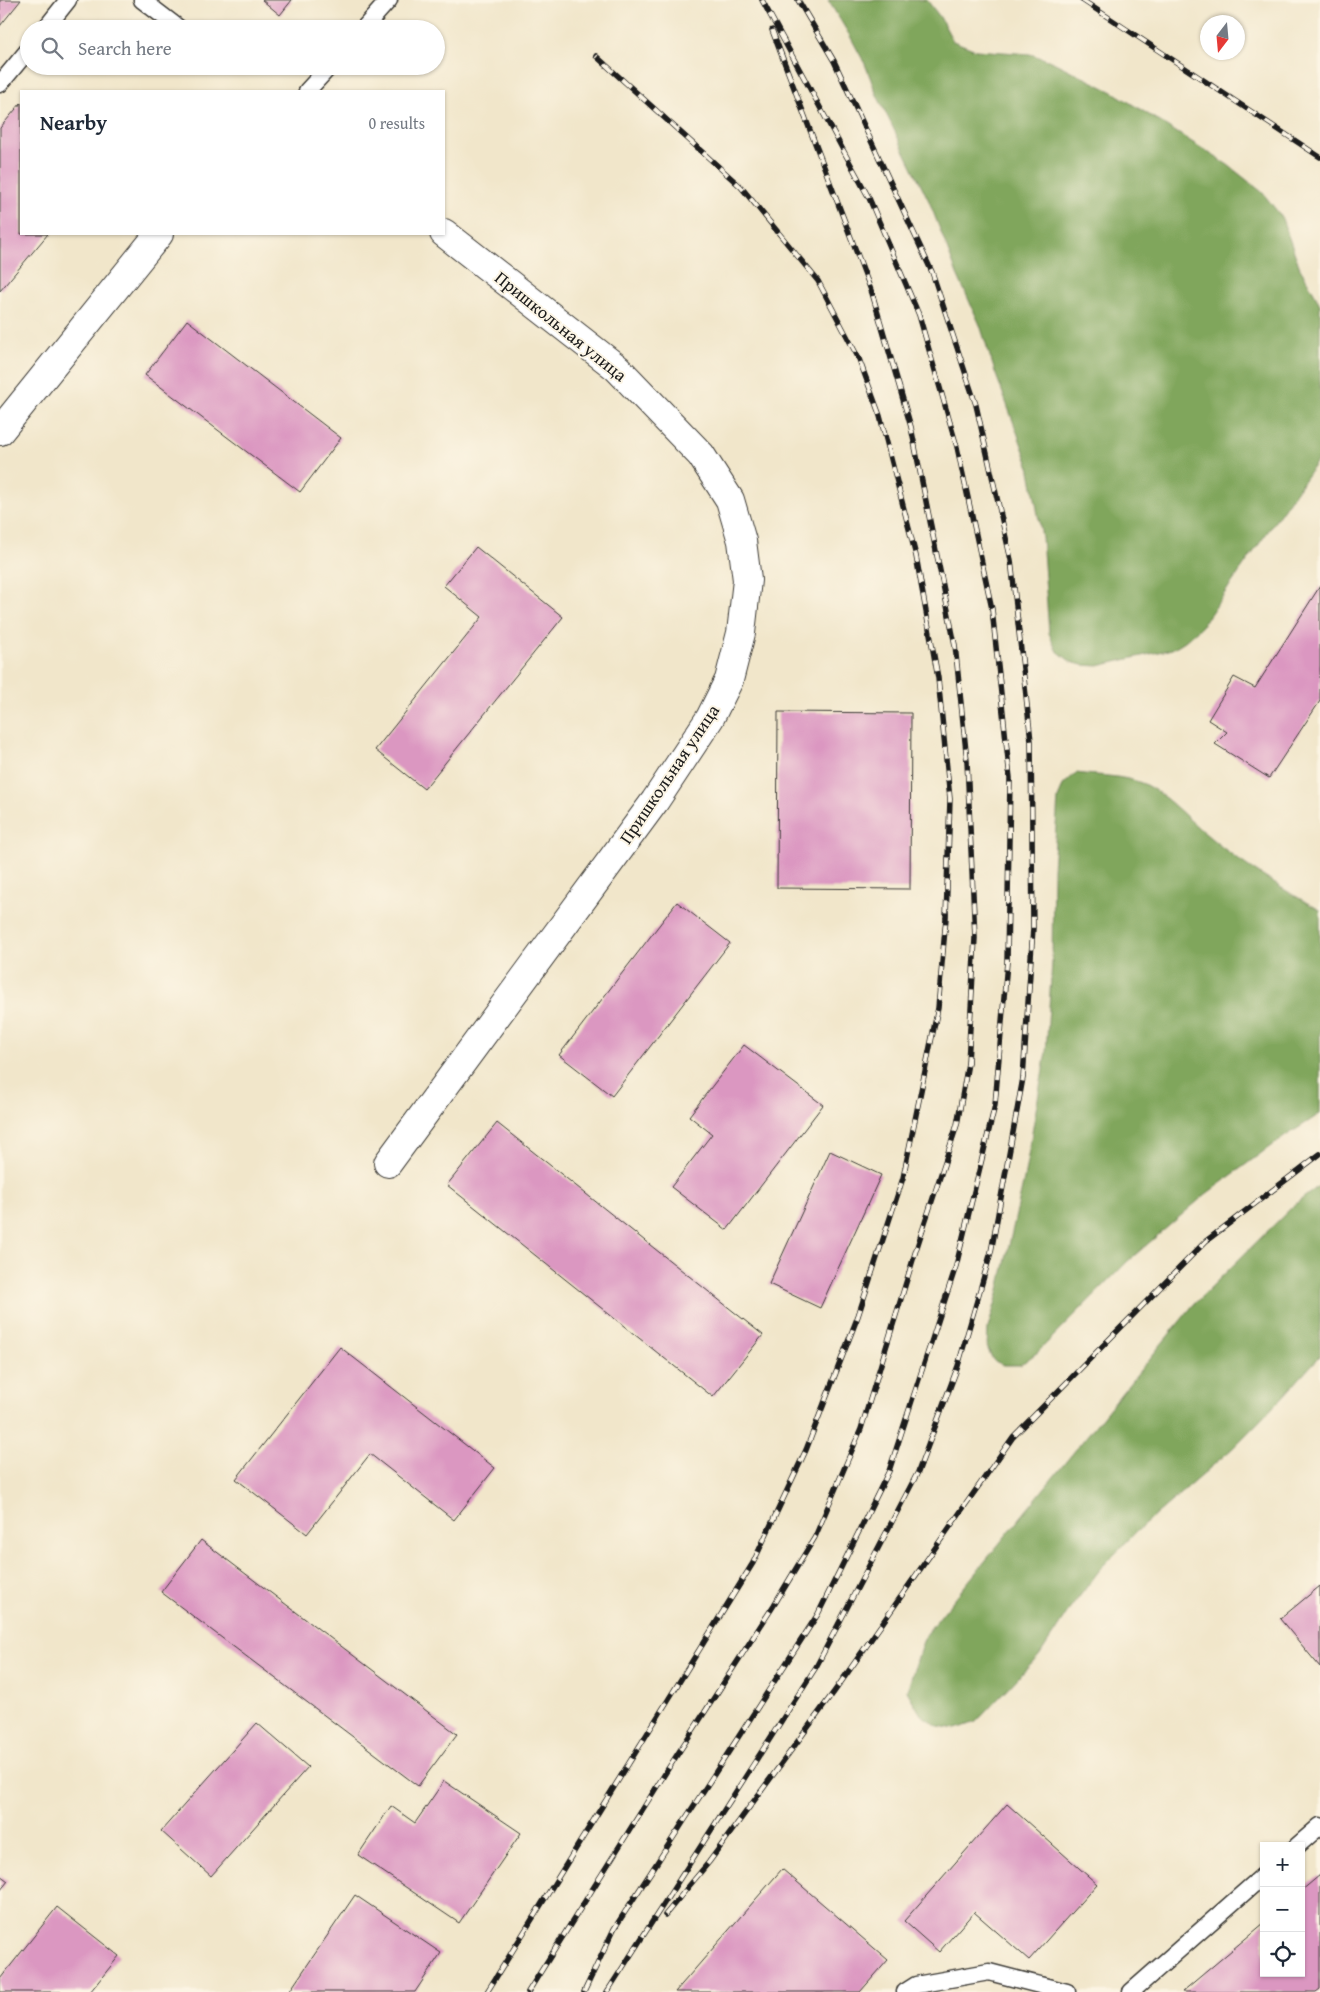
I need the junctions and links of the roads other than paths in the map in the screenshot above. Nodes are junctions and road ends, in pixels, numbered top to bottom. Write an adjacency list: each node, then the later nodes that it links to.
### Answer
1 (68, 0): 4 (lane)
2 (142, 0): 5 (lane)
3 (389, 0): 6 (lane)
4 (52, 20)
5 (168, 20)
6 (371, 20)
7 (20, 60): 9 (lane)
8 (322, 75): 10 (lane)
9 (0, 84)
10 (308, 90)
11 (445, 234): 14 (street, Пришкольная улица)
12 (157, 235): 13 (street)
13 (0, 431)
14 (388, 1163)
15 (1320, 1826): 16 (lane)
16 (1302, 1842)
17 (1260, 1879): 20 (lane)
18 (905, 1992): 19 (lane)
19 (1068, 1992)
20 (1131, 1992)

